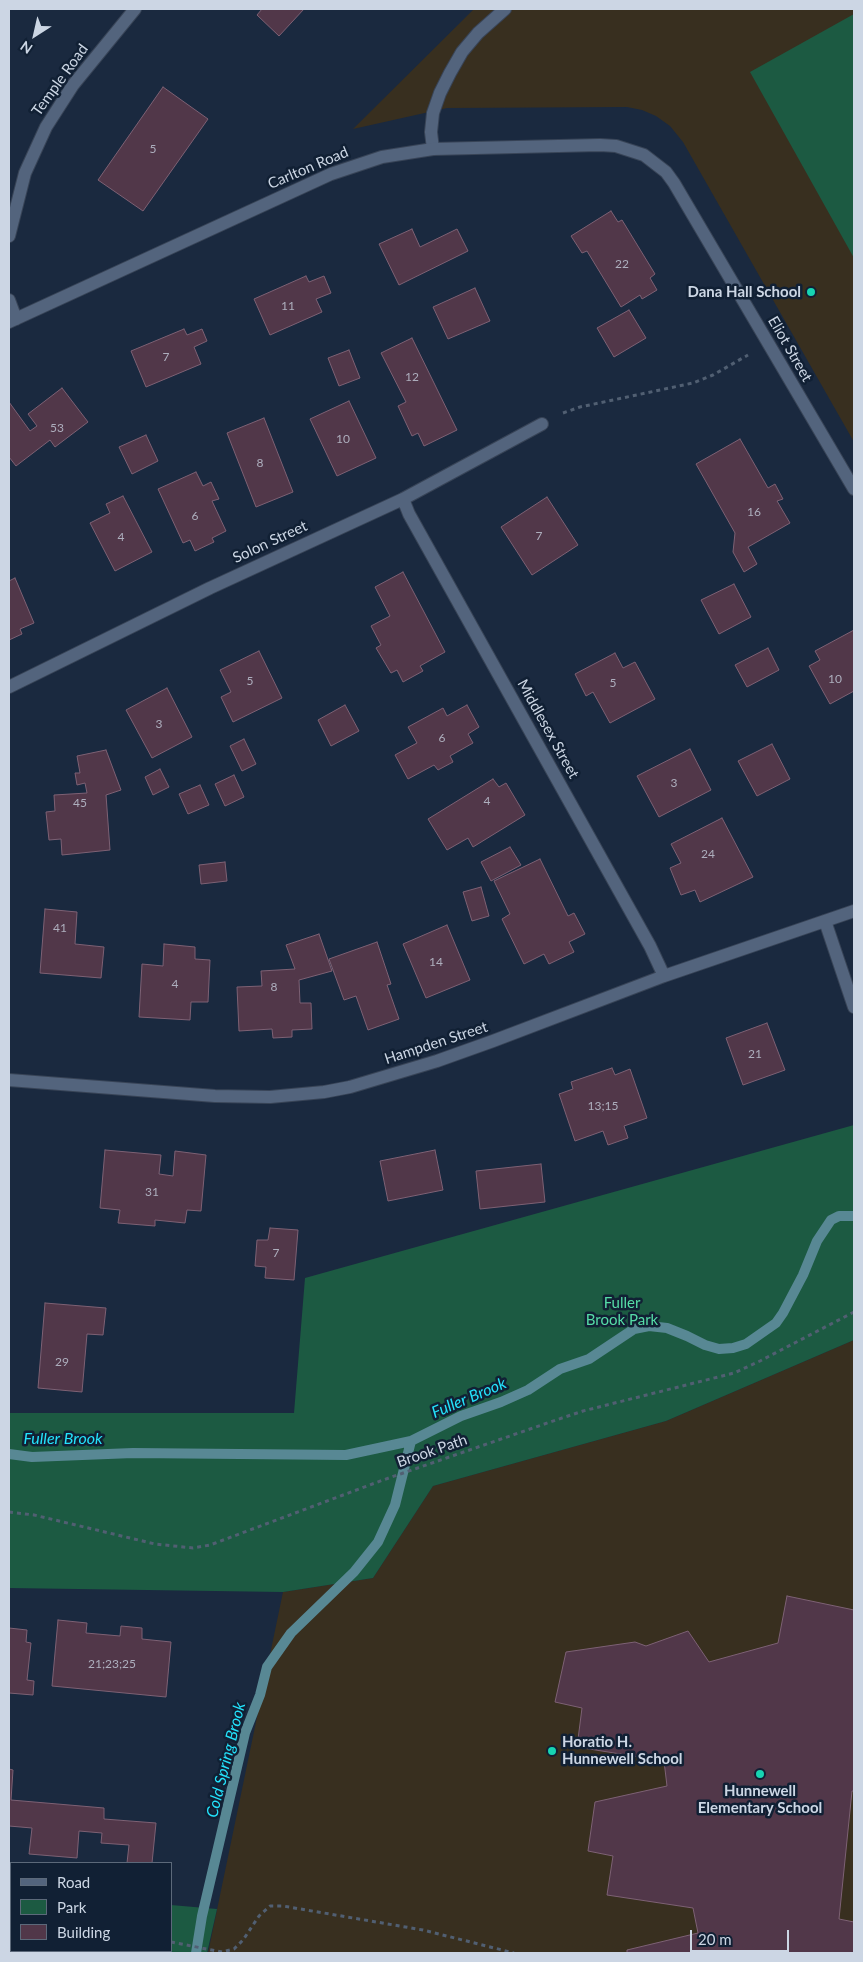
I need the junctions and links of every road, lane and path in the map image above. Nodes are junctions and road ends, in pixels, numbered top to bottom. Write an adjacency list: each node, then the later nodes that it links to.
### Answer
1 (135, 9): 5 (street, Temple Road)
2 (505, 9): 3 (street)
3 (433, 149): 4 (street, Carlton Road); 7 (street, Carlton Road)
4 (644, 155): 8 (street, Eliot Street)
5 (9, 236)
6 (9, 300): 7 (street)
7 (12, 320)
8 (768, 343): 9 (path); 10 (street, Eliot Street)
9 (542, 424): 11 (street, Solon Street)
10 (854, 489)
11 (403, 499): 12 (street, Solon Street); 15 (street, Middlesex Street)
12 (9, 687)
13 (854, 911): 14 (street, Hampden Street)
14 (825, 921): 15 (street, Hampden Street); 16 (street)
15 (664, 976): 17 (street, Hampden Street)
16 (854, 1007)
17 (9, 1080)
18 (854, 1312): 19 (path, Brook Path)
19 (9, 1512)
20 (172, 1942): 21 (path)
21 (514, 1953)

